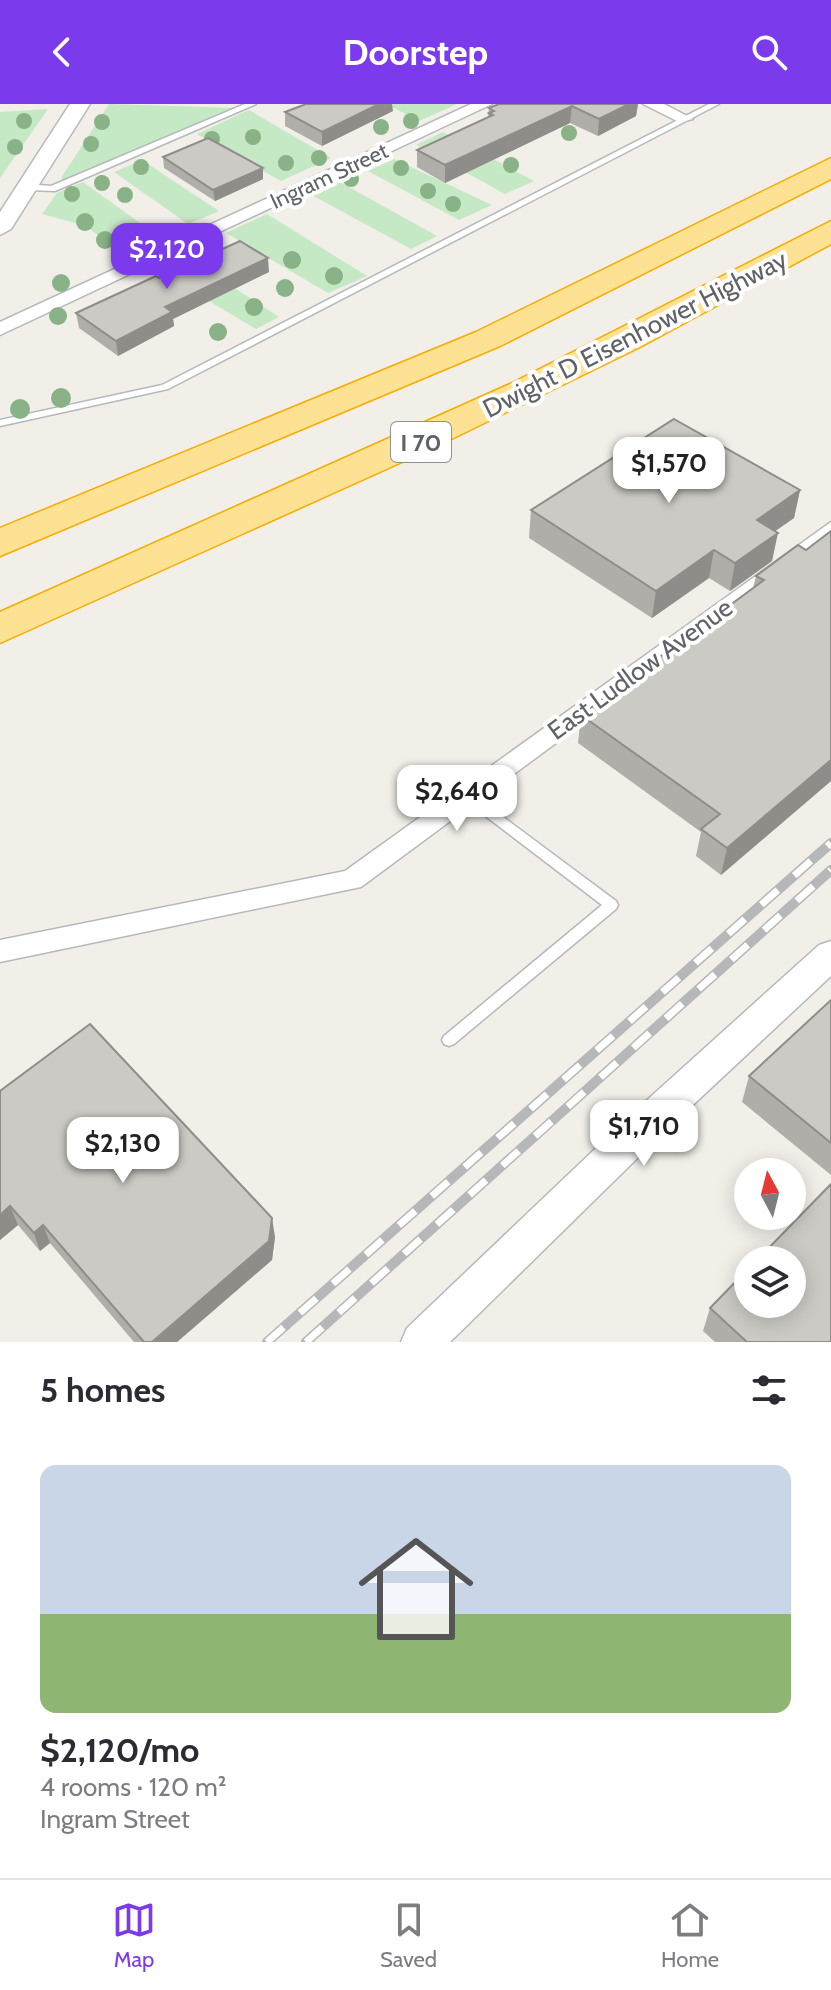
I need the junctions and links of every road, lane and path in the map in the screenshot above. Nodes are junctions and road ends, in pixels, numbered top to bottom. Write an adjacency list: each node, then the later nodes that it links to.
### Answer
1 (80, 104): 8 (street)
2 (252, 104): 8 (lane)
3 (484, 104): 11 (street, Ingram Street)
4 (651, 104): 6 (street)
5 (715, 104): 6 (lane)
6 (685, 119): 12 (lane)
7 (831, 167): 14 (highway, I 70)
8 (27, 187): 9 (street)
9 (0, 229)
10 (831, 231): 15 (highway, Dwight D Eisenhower Highway / I 70)
11 (0, 329)
12 (0, 423)
13 (831, 529): 16 (street, East Ludlow Avenue)
14 (0, 543)
15 (0, 629)
16 (467, 796): 17 (street, East Ludlow Avenue); 19 (lane)
17 (0, 951)
18 (831, 955): 20 (street)
19 (449, 1040)
20 (421, 1342)

